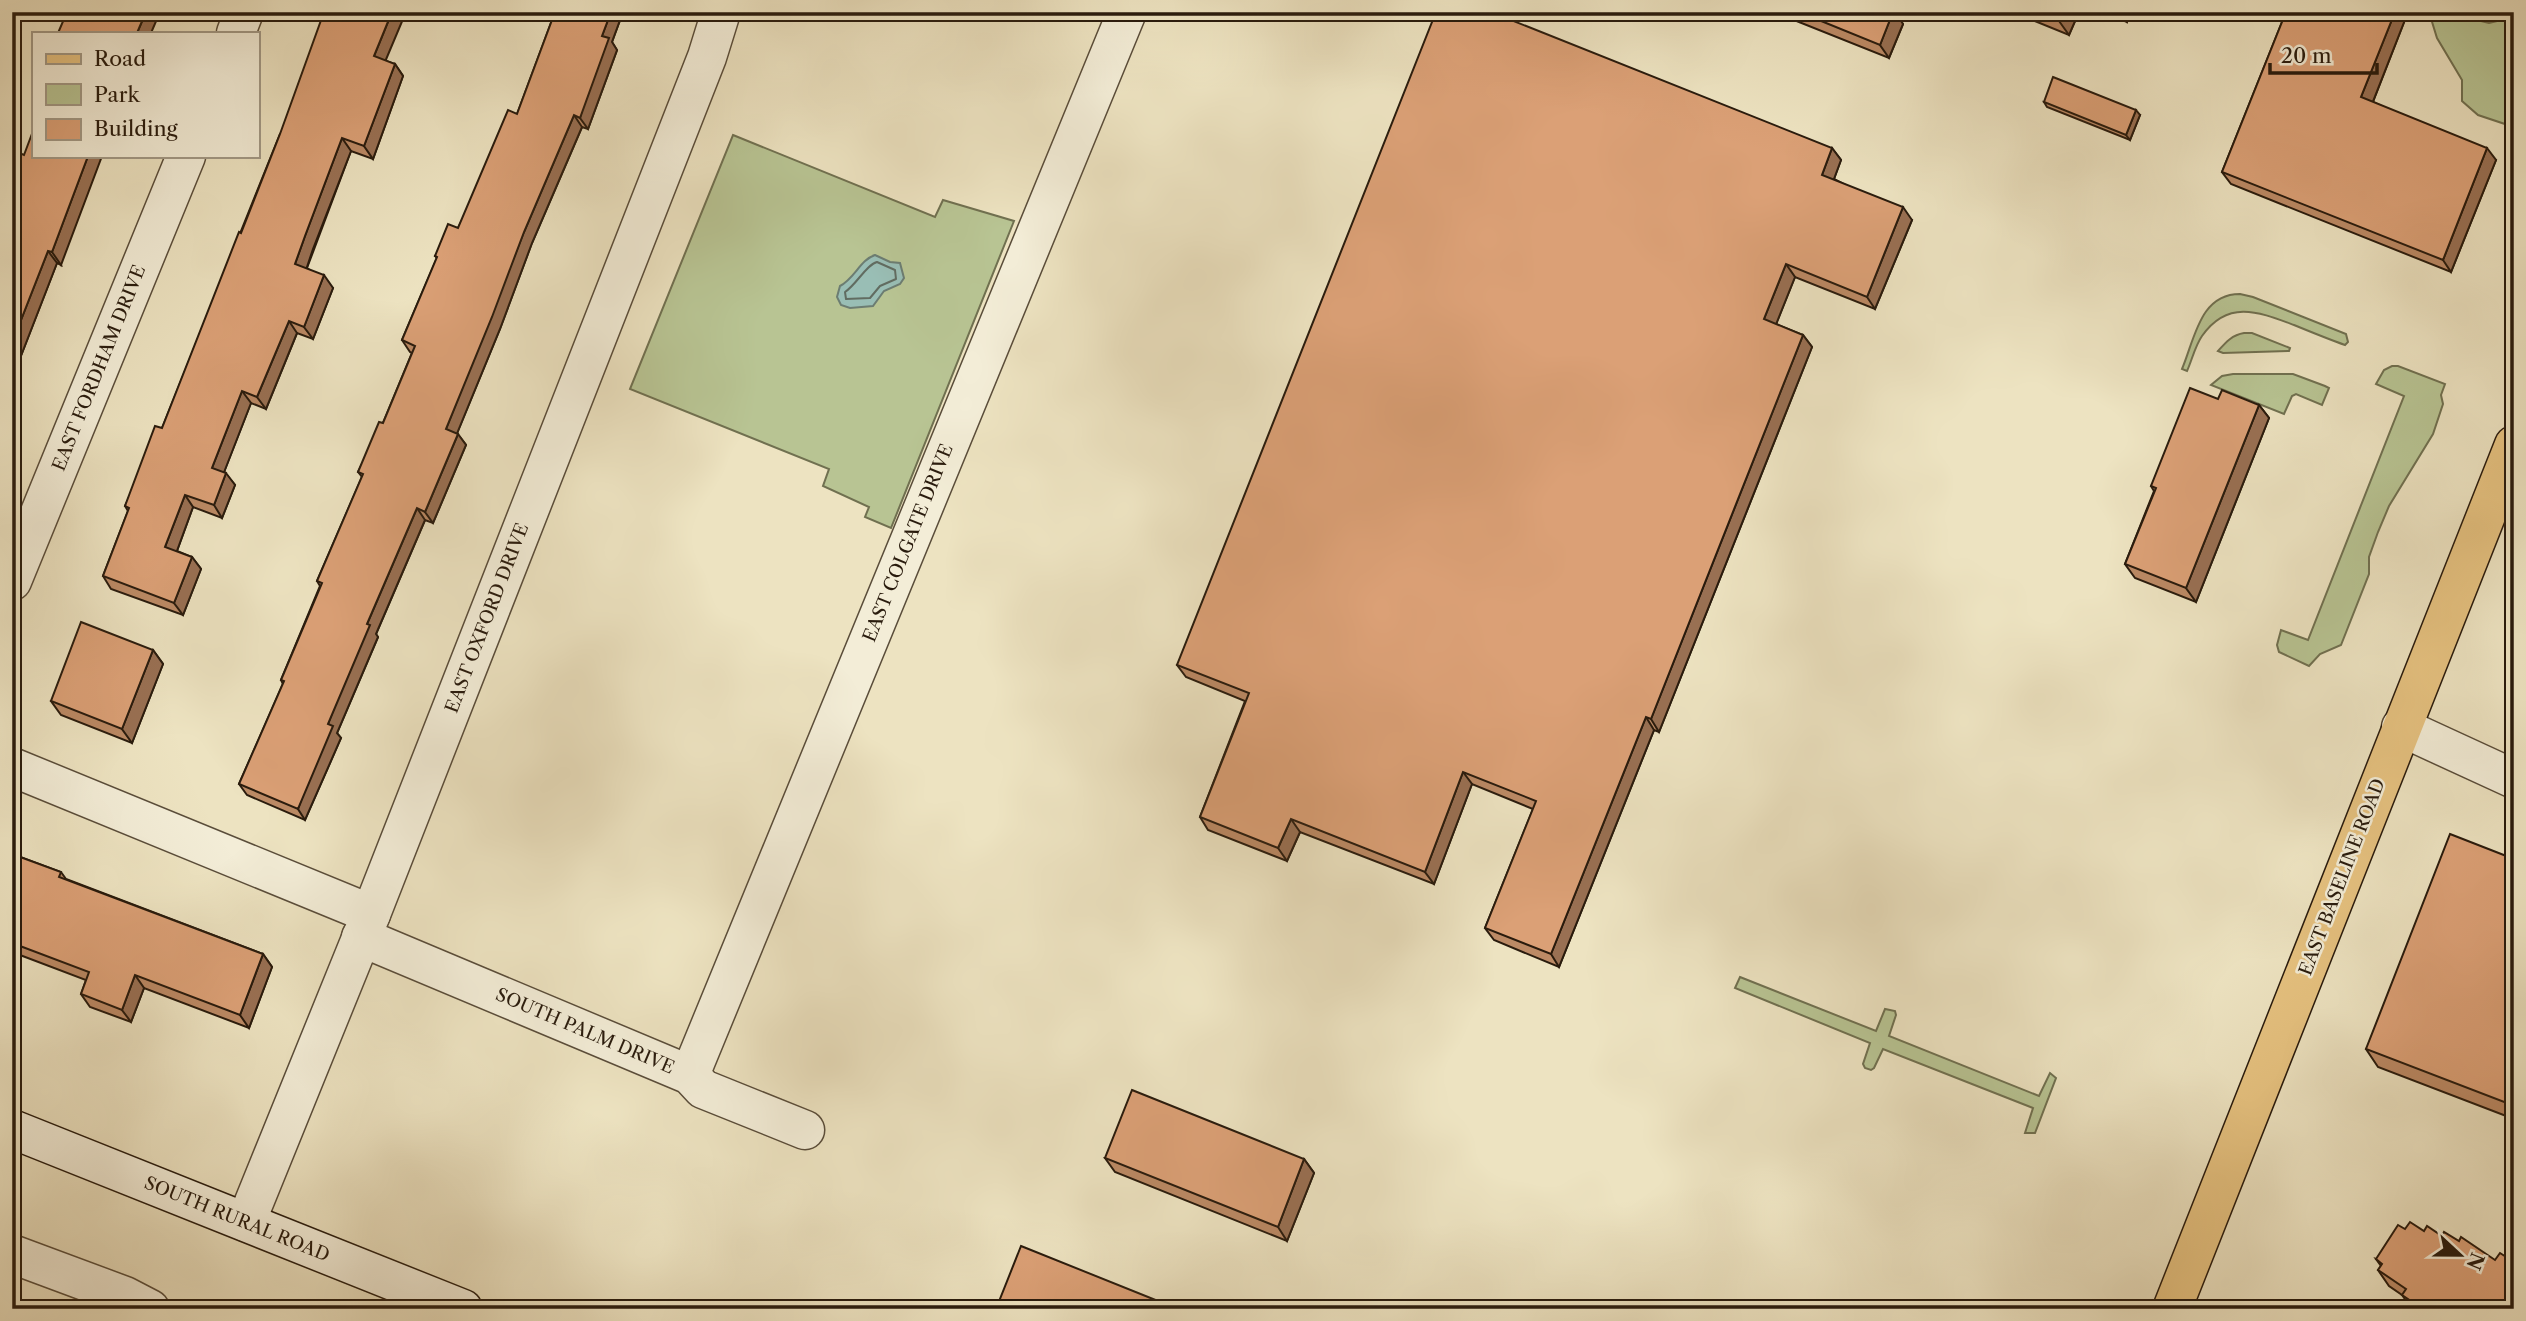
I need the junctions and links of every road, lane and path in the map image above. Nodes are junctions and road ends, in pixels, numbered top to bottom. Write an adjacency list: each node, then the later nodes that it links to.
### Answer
1 (244, 12): 4 (street)
2 (721, 12): 11 (street, EAST OXFORD DRIVE)
3 (1127, 12): 12 (street, EAST COLGATE DRIVE)
4 (236, 32)
5 (185, 158): 7 (street, EAST FORDHAM DRIVE)
6 (2514, 445): 8 (main road, EAST BASELINE ROAD)
7 (12, 581)
8 (2401, 727): 10 (street); 19 (main road, EAST BASELINE ROAD)
9 (12, 767): 11 (street, SOUTH PALM DRIVE)
10 (2514, 779)
11 (366, 925): 12 (street, SOUTH PALM DRIVE); 15 (street, EAST OXFORD DRIVE)
12 (690, 1074): 14 (street, SOUTH PALM DRIVE)
13 (12, 1129): 15 (street, SOUTH RURAL ROAD)
14 (805, 1130)
15 (246, 1222): 18 (street, SOUTH RURAL ROAD)
16 (12, 1254): 17 (street)
17 (150, 1309)
18 (463, 1309)
19 (2172, 1309)

